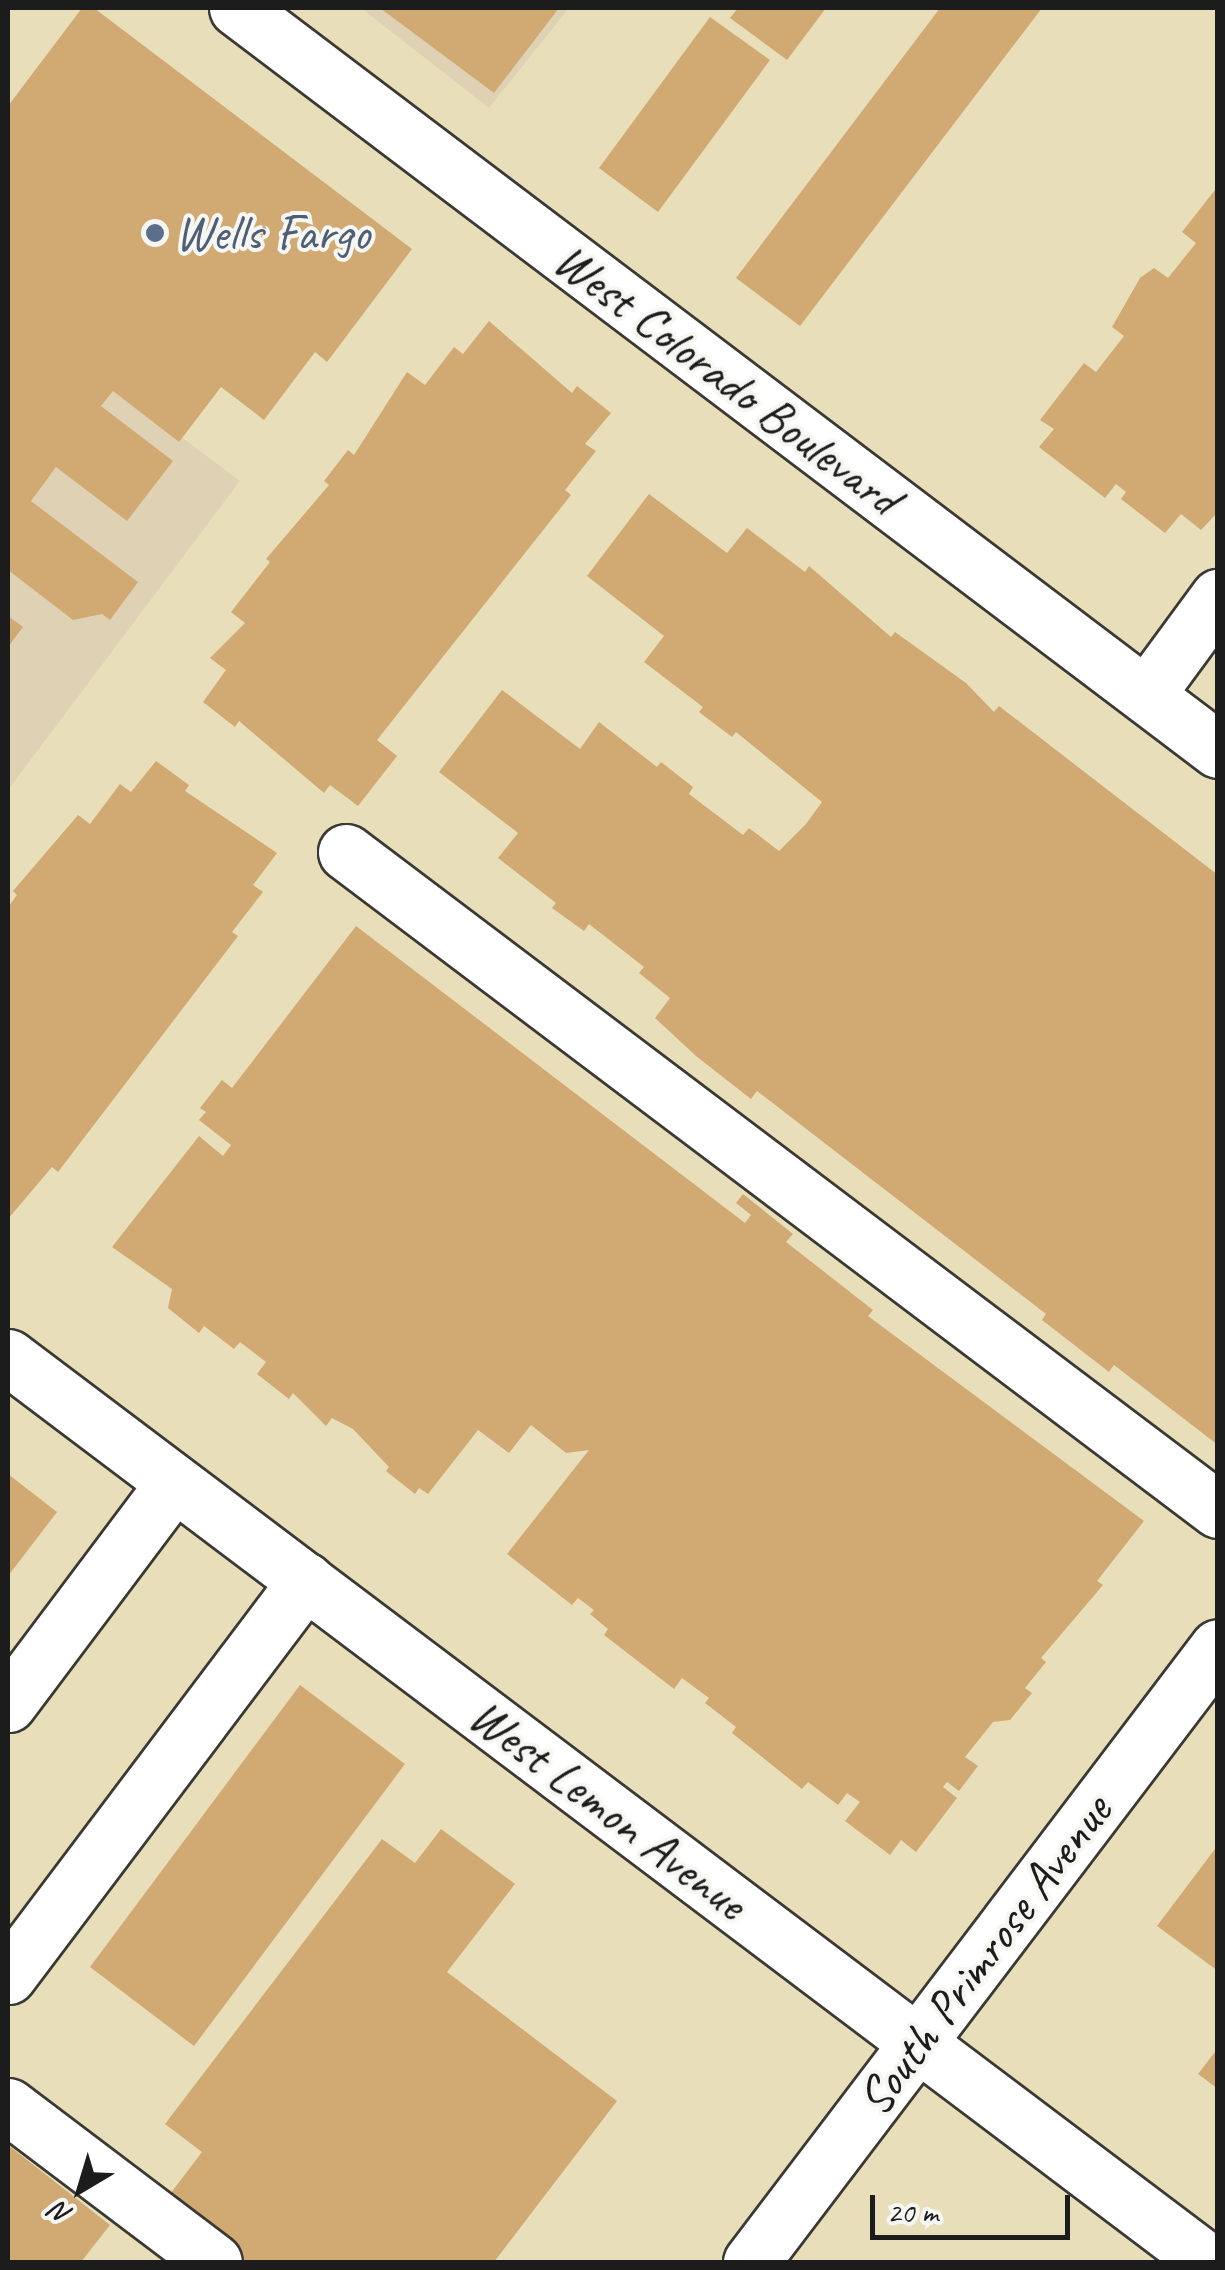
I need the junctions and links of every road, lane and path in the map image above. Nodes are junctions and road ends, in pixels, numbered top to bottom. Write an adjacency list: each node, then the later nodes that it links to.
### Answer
1 (237, 8): 3 (street, West Colorado Boulevard)
2 (1218, 597): 3 (street)
3 (1146, 695): 4 (street, West Colorado Boulevard)
4 (1218, 750)
5 (346, 852): 8 (street)
6 (8, 1358): 7 (street, West Lemon Avenue)
7 (174, 1482): 9 (street, West Lemon Avenue); 11 (street)
8 (1218, 1510)
9 (306, 1581): 12 (street); 13 (street, West Lemon Avenue)
10 (1218, 1647): 13 (street, South Primrose Avenue)
11 (8, 1704)
12 (8, 1976)
13 (918, 2042): 16 (street, South Primrose Avenue); 17 (street, West Lemon Avenue)
14 (8, 2106): 15 (street)
15 (193, 2257)
16 (751, 2262)
17 (1208, 2262)

